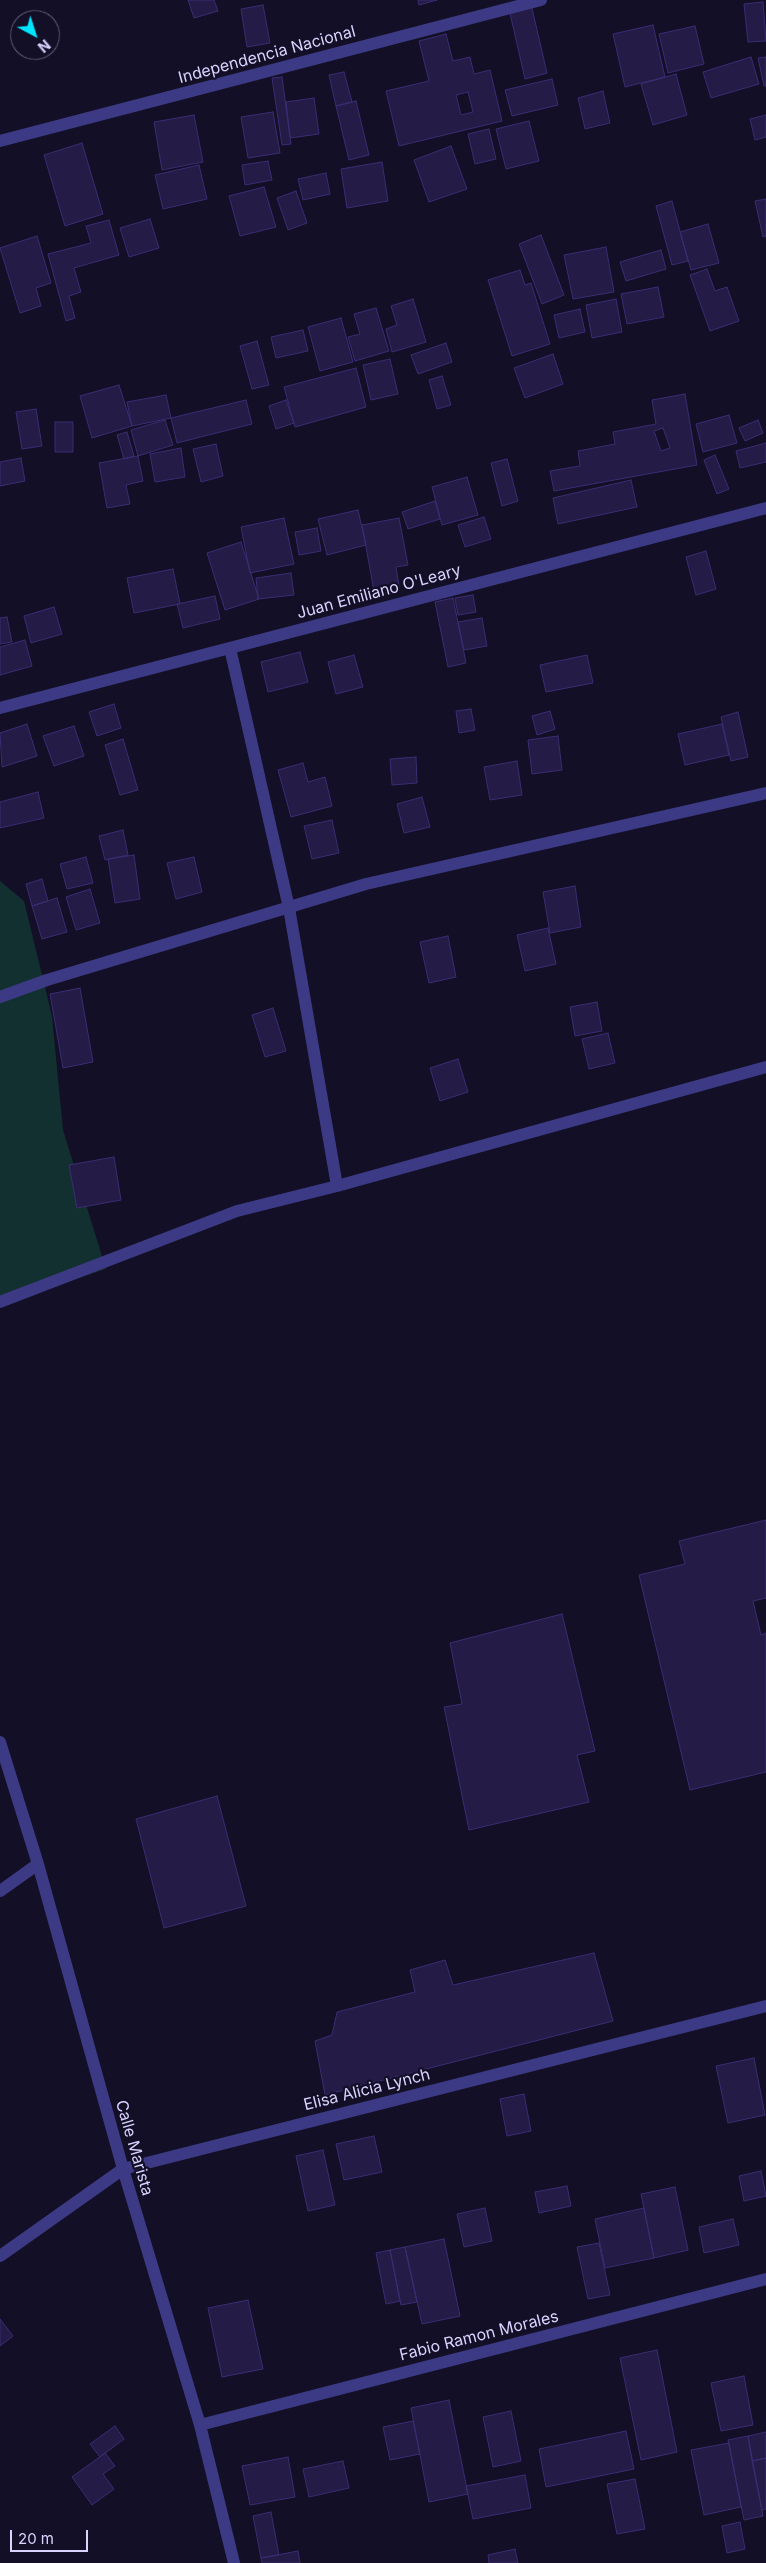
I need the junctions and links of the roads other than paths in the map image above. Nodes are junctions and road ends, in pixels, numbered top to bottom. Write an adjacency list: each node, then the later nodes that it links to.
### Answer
1 (541, 0): 2 (street, Independencia Nacional)
2 (0, 141)
3 (766, 508): 4 (street, Juan Emiliano O'Leary)
4 (230, 648): 5 (street, Juan Emiliano O'Leary); 7 (street)
5 (0, 708)
6 (766, 793): 7 (street)
7 (288, 908): 8 (street); 10 (street)
8 (0, 997)
9 (766, 1068): 10 (street)
10 (337, 1186): 11 (street)
11 (0, 1302)
12 (0, 1742): 13 (street, Calle Marista)
13 (38, 1864): 14 (street); 16 (street, Calle Marista)
14 (0, 1892)
15 (766, 2006): 16 (street, Elisa Alicia Lynch)
16 (123, 2169): 17 (street, Elisa Alicia Lynch); 19 (street, Calle Marista)
17 (0, 2256)
18 (766, 2279): 19 (street, Fabio Ramon Morales)
19 (200, 2425): 20 (street, Calle Marista)
20 (234, 2563)

